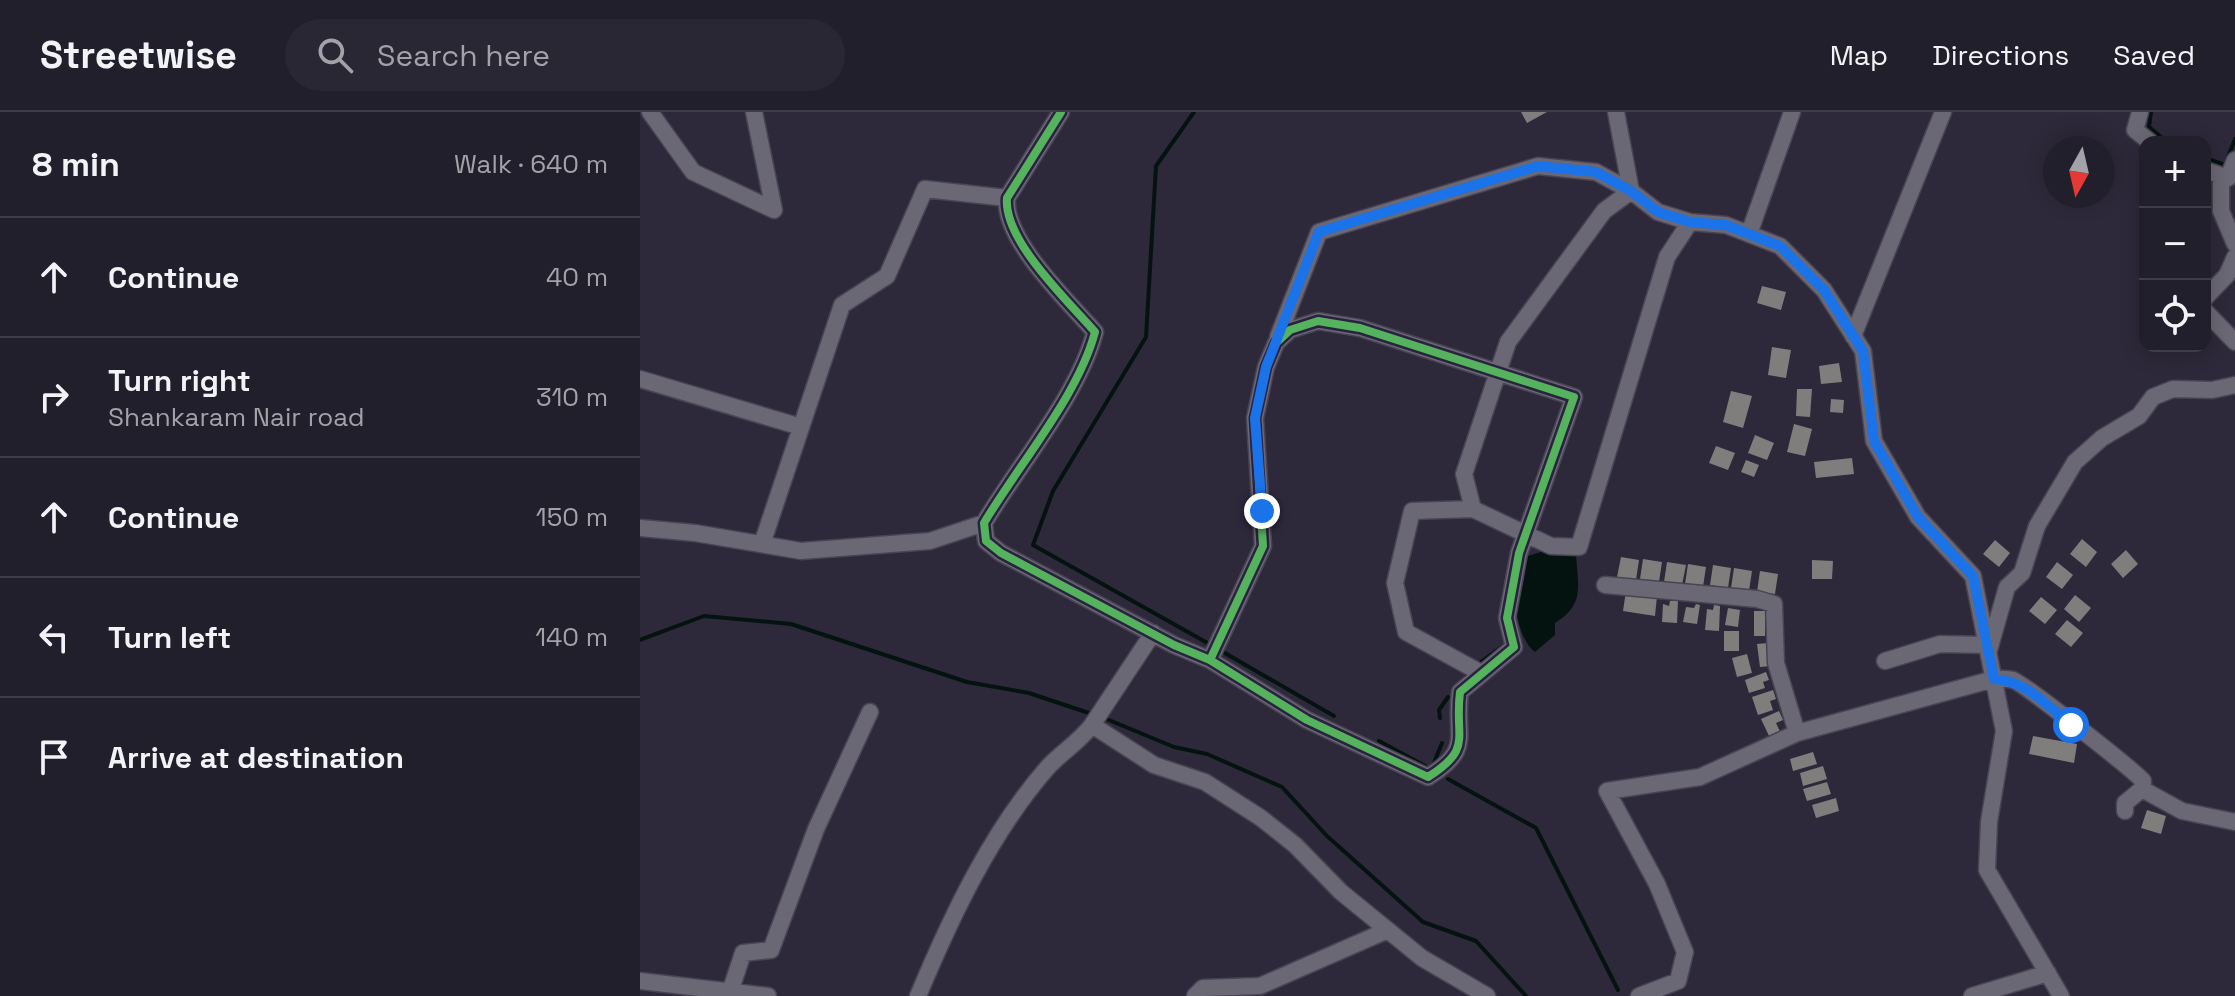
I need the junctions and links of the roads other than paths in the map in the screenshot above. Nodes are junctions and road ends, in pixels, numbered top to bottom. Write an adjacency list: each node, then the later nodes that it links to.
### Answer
1 (650, 112): 2 (street)
2 (754, 112)
3 (1061, 112): 12 (street)
4 (1616, 112): 11 (street)
5 (1792, 112): 14 (street)
6 (1943, 112): 19 (street)
7 (2140, 112): 8 (street)
8 (2142, 136)
9 (2235, 160): 10 (street)
10 (2213, 173): 15 (street)
11 (1631, 191): 13 (street); 21 (street); 22 (street)
12 (1007, 198): 25 (street); 27 (street)
13 (1690, 222): 14 (street); 29 (street)
14 (1749, 234): 19 (street)
15 (2235, 244)
16 (2235, 257): 17 (street)
17 (2211, 292)
18 (2211, 317): 20 (street)
19 (1853, 336): 33 (street)
20 (2235, 342)
21 (1276, 343): 22 (street); 34 (street)
22 (1495, 374): 26 (street); 29 (street)
23 (640, 379): 25 (street)
24 (2235, 385): 33 (street)
25 (801, 427): 30 (street)
26 (1473, 509): 29 (street); 36 (street)
27 (984, 523): 30 (street); 32 (street)
28 (640, 528): 30 (street)
29 (1525, 536): 36 (street)
30 (762, 544)
31 (1605, 585): 40 (street)
32 (1153, 633): 34 (street); 39 (street)
33 (1988, 649): 35 (street); 37 (street)
34 (1214, 652): 36 (street)
35 (1885, 661)
36 (1481, 673)
37 (1994, 679): 40 (street); 41 (street); 45 (street)
38 (870, 712): 47 (street)
39 (1092, 725): 44 (street); 49 (street)
40 (1797, 733): 52 (street)
41 (2142, 789): 42 (street); 43 (street)
42 (2125, 811)
43 (2235, 822)
44 (1388, 930): 50 (street); 51 (street)
45 (2048, 973): 53 (street); 54 (street)
46 (640, 981): 47 (street)
47 (730, 992): 48 (street)
48 (768, 996)
49 (918, 996)
50 (1195, 996)
51 (1487, 996)
52 (1639, 996)
53 (1972, 996)
54 (2061, 996)

